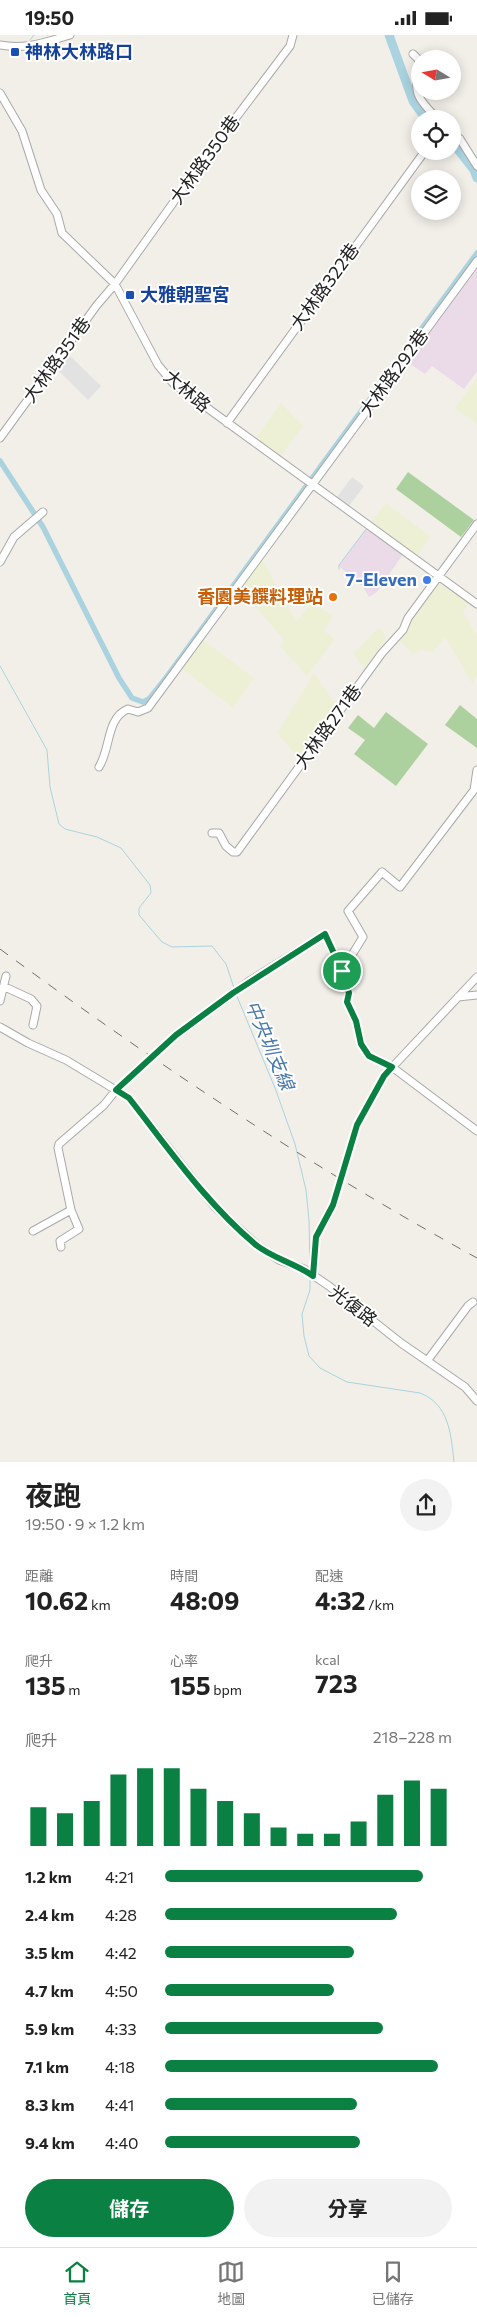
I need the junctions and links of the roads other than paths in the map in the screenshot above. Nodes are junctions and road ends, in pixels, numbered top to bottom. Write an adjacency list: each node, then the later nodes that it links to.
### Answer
1 (70, 35): 3 (street)
2 (294, 35): 9 (street, 大林路350巷)
3 (0, 45)
4 (0, 93): 9 (street, 大林路)
5 (461, 141): 7 (street)
6 (418, 160): 10 (street, 大林路322巷)
7 (477, 166)
8 (477, 261): 12 (street, 大林路292巷)
9 (115, 284): 10 (street, 大林路); 11 (street, 大林路351巷)
10 (227, 423): 12 (street, 大林路)
11 (0, 438)
12 (312, 485): 16 (street, 大林路); 18 (street, 大林路292巷)
13 (43, 512): 15 (street)
14 (477, 524): 16 (street)
15 (0, 562)
16 (439, 575): 17 (street, 大林路); 20 (street, 大林路271巷)
17 (477, 604)
18 (99, 767)
19 (477, 770): 21 (street)
20 (212, 833)
21 (342, 971): 30 (street); 31 (street)
22 (6, 976): 24 (street)
23 (477, 977): 26 (street)
24 (5, 987): 27 (street); 28 (street)
25 (477, 995): 26 (street)
26 (458, 997): 30 (street)
27 (0, 1001)
28 (33, 1025)
29 (0, 1027): 31 (street, 光復路)
30 (392, 1067): 32 (street); 36 (street)
31 (116, 1090): 33 (street); 36 (street, 光復路)
32 (477, 1131)
33 (71, 1210): 34 (street); 35 (street)
34 (33, 1231)
35 (61, 1247)
36 (313, 1276): 38 (street, 光復路)
37 (473, 1303): 38 (street)
38 (427, 1361): 39 (street, 光復路)
39 (477, 1401)

